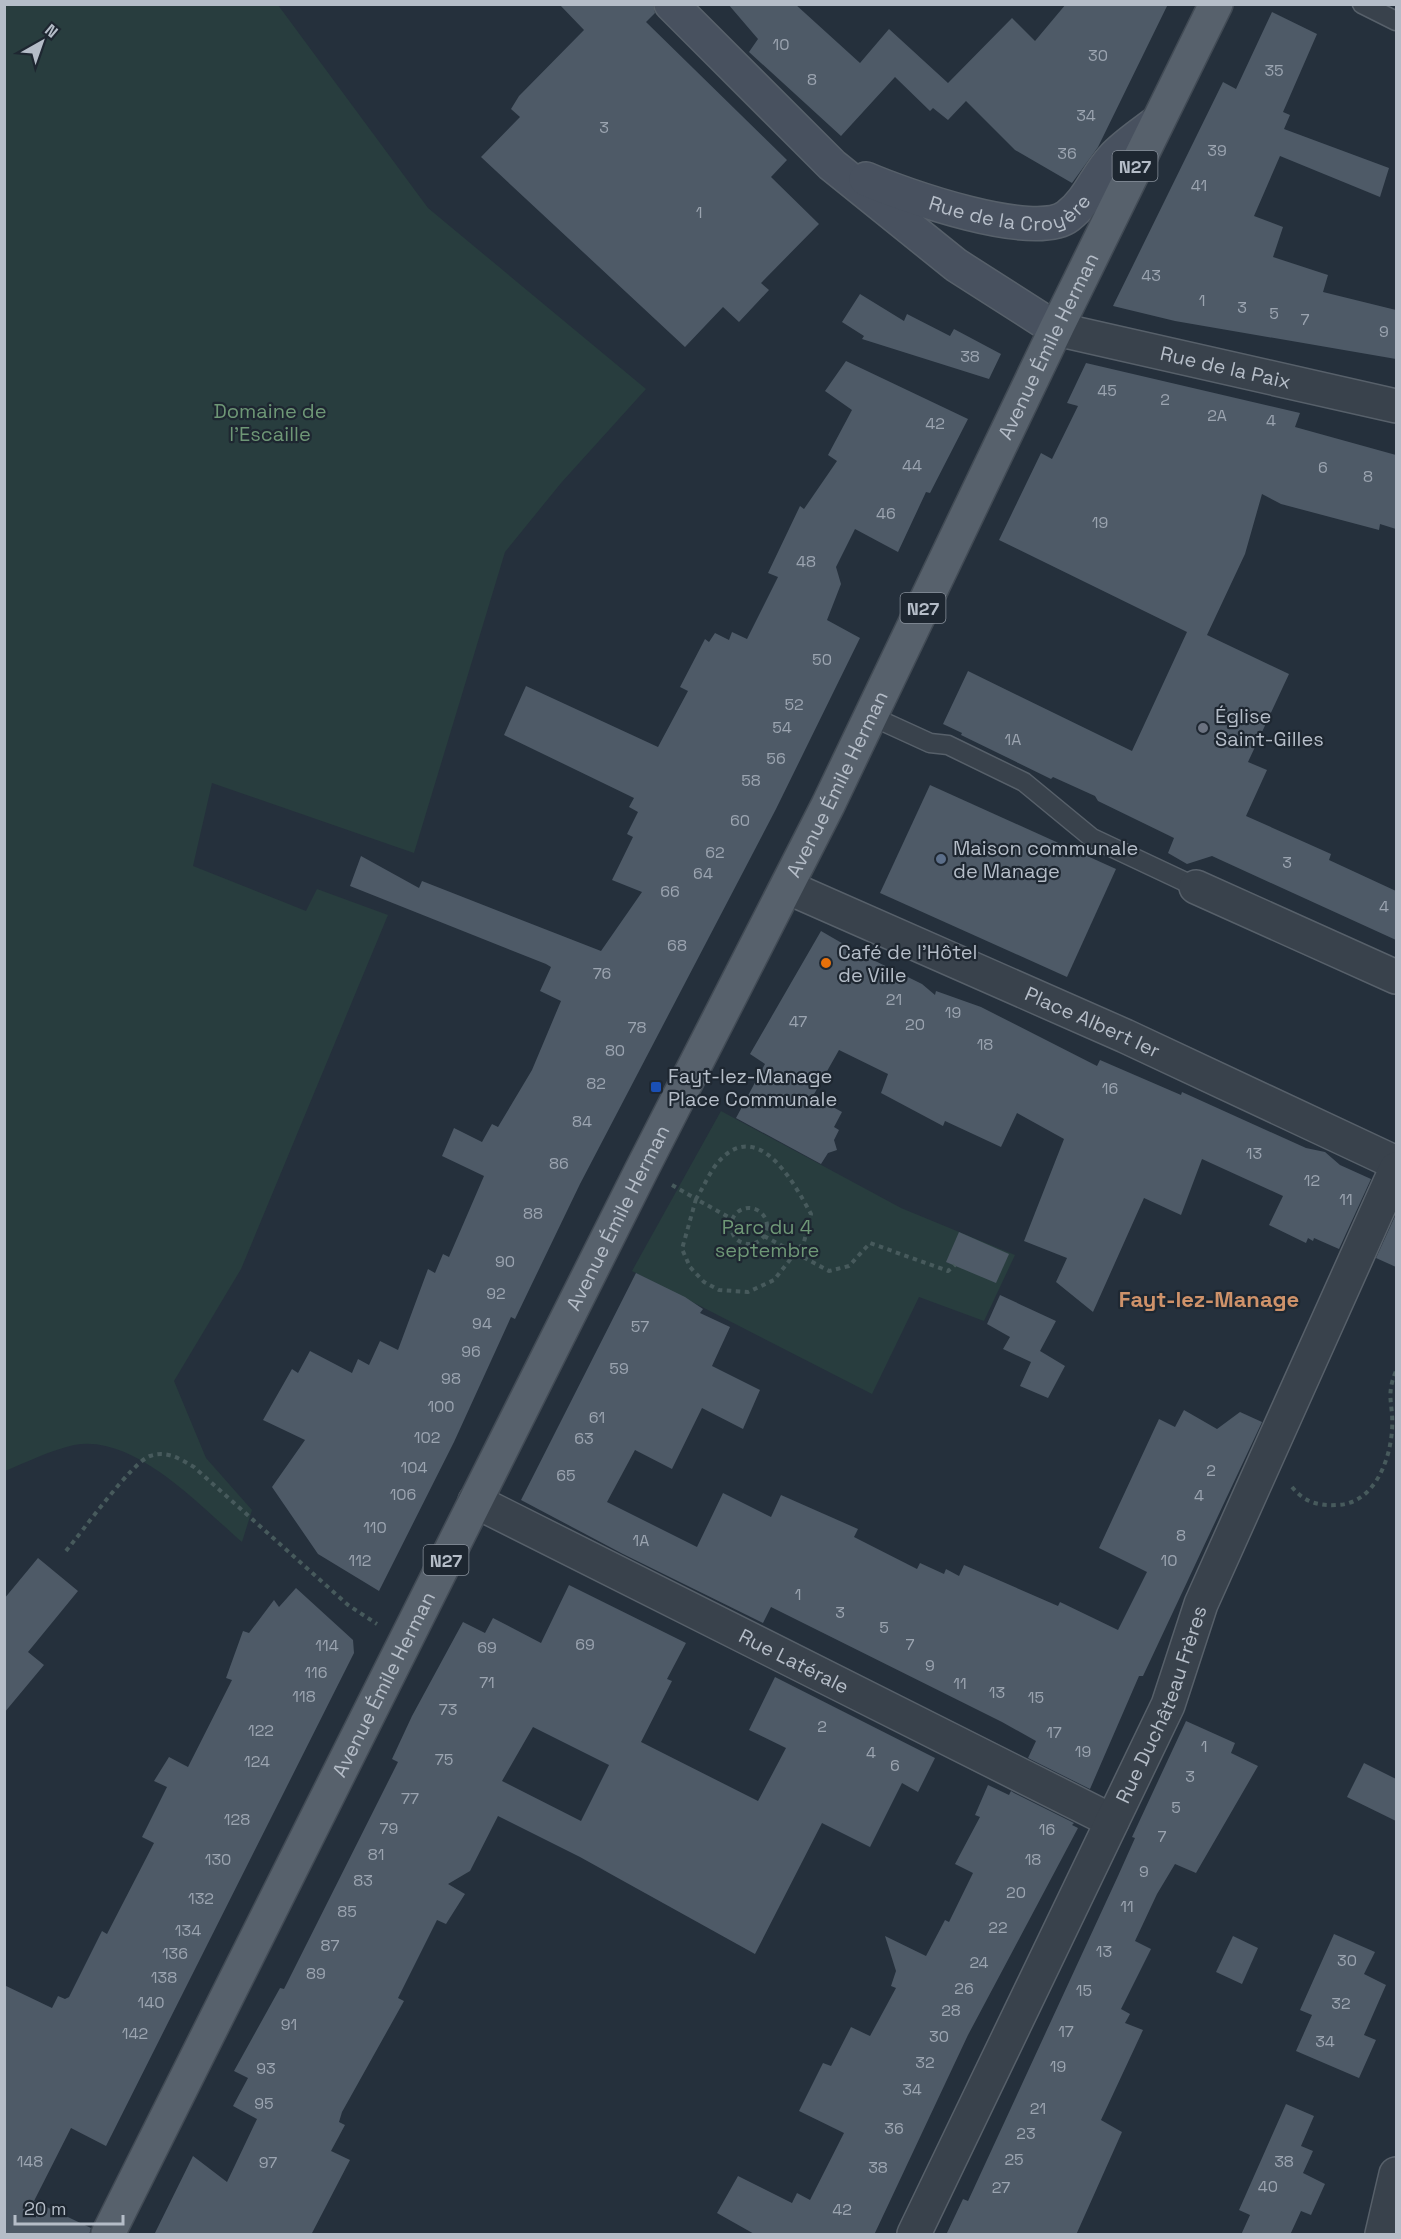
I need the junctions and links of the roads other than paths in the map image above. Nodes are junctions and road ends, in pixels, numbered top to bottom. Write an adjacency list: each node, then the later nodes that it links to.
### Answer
1 (671, 4): 6 (street, Rue de la Croyère)
2 (1216, 4): 5 (main road, Avenue Émile Herman / N27)
3 (1362, 4): 4 (lane)
4 (1396, 21)
5 (1156, 123): 6 (street, Rue de la Croyère); 7 (main road, Avenue Émile Herman / N27)
6 (832, 165): 7 (street, Rue de la Croyère)
7 (1056, 329): 8 (street, Rue de la Paix); 9 (main road, Avenue Émile Herman / N27)
8 (1396, 406)
9 (871, 716): 10 (lane); 11 (main road, Avenue Émile Herman / N27)
10 (1196, 886): 12 (street)
11 (787, 887): 13 (street, Place Albert Ier); 15 (main road, Avenue Émile Herman / N27)
12 (1396, 977)
13 (1396, 1163)
14 (1396, 1169): 16 (street, Rue Duchâteau Frères)
15 (475, 1501): 16 (street, Rue Latérale); 18 (main road, Avenue Émile Herman / N27)
16 (1112, 1821): 19 (street, Rue Duchâteau Frères)
17 (1396, 2174): 20 (street)
18 (108, 2235)
19 (914, 2235)
20 (1382, 2235)

